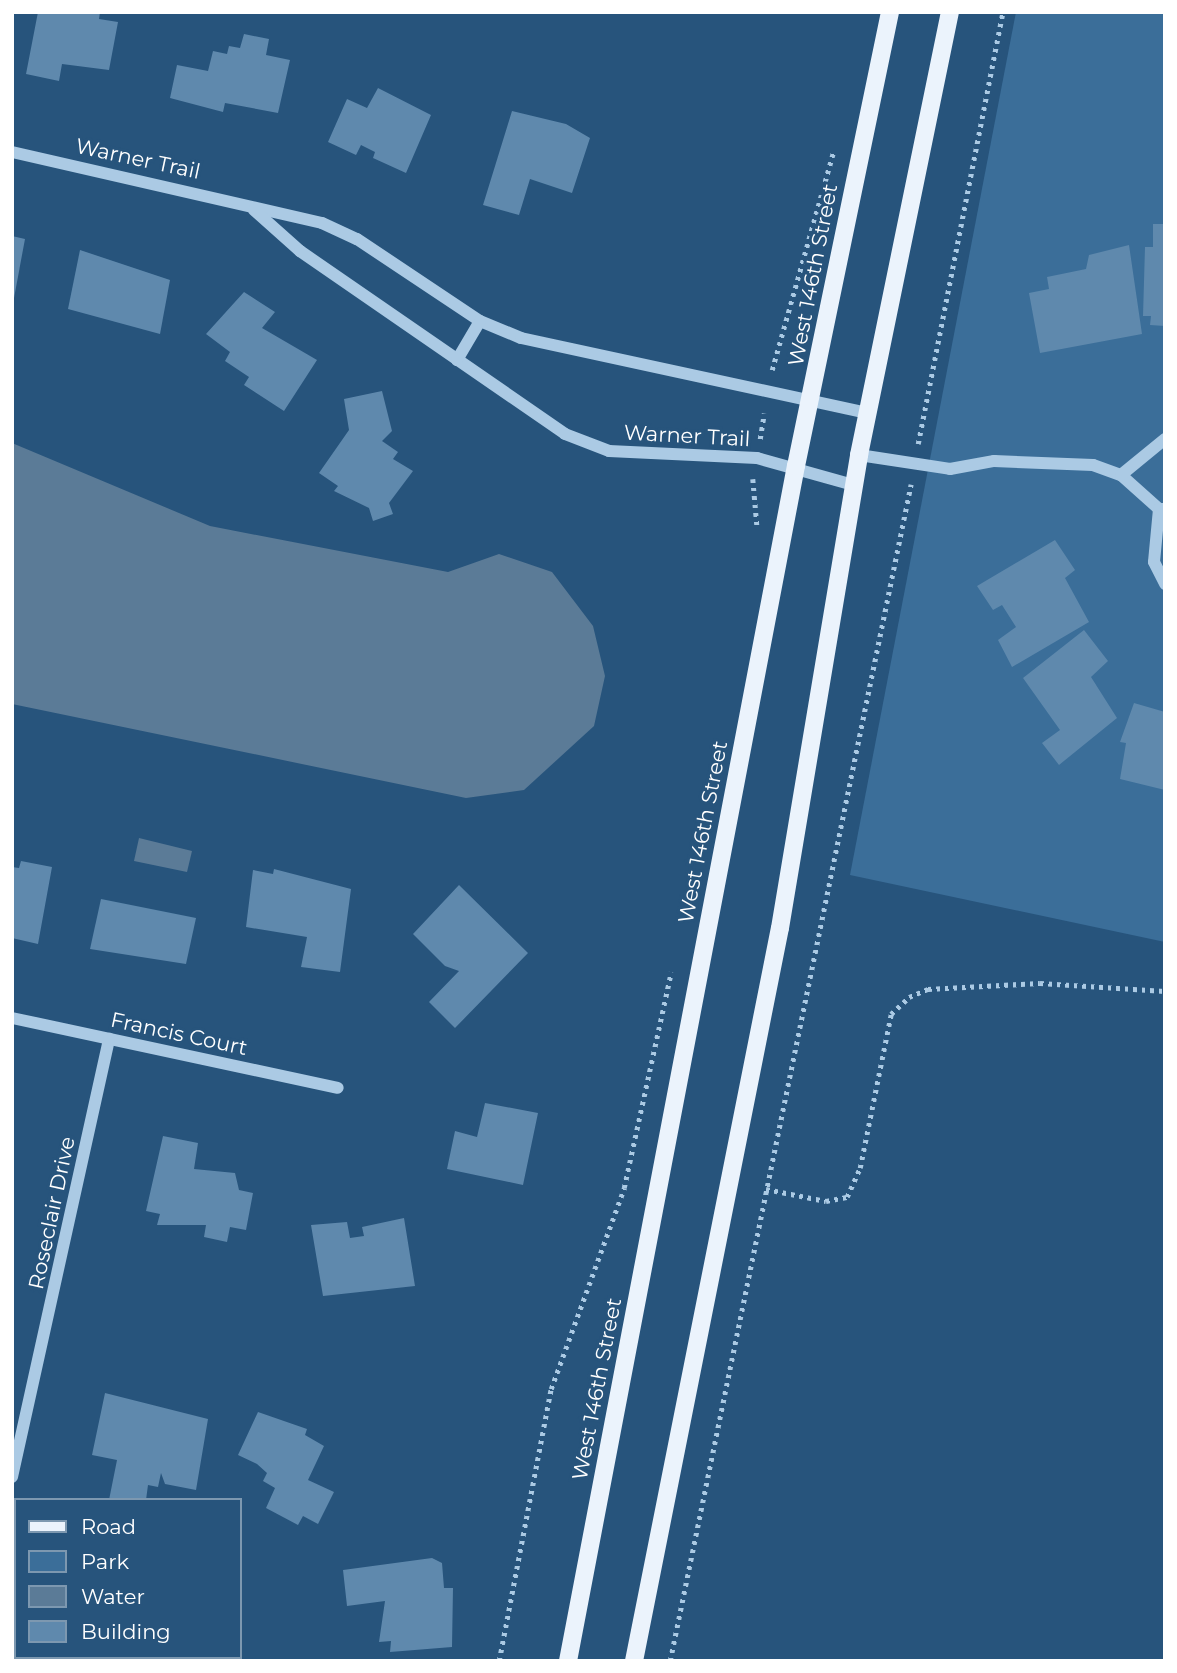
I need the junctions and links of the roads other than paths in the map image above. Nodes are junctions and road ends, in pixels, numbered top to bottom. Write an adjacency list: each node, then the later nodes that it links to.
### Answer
1 (890, 12): 7 (main road, West 146th Street)
2 (950, 12): 8 (main road)
3 (12, 152): 4 (street, Warner Trail)
4 (254, 210): 5 (street, Warner Trail); 6 (street, Warner Trail)
5 (480, 321): 6 (street); 7 (street, Warner Trail)
6 (457, 360): 11 (street, Warner Trail)
7 (811, 400): 8 (street, Warner Trail); 11 (main road, West 146th Street)
8 (868, 413): 10 (main road)
9 (1165, 439): 12 (street)
10 (859, 455): 12 (street); 13 (main road)
11 (796, 466): 13 (street, Warner Trail); 20 (main road, West 146th Street)
12 (1121, 475): 14 (street)
13 (854, 485): 21 (main road)
14 (1162, 509): 15 (street)
15 (1165, 584)
16 (12, 1018): 17 (street, Francis Court)
17 (109, 1039): 18 (street, Francis Court); 19 (street, Roseclair Drive)
18 (338, 1088)
19 (12, 1477)
20 (568, 1661)
21 (634, 1661)

